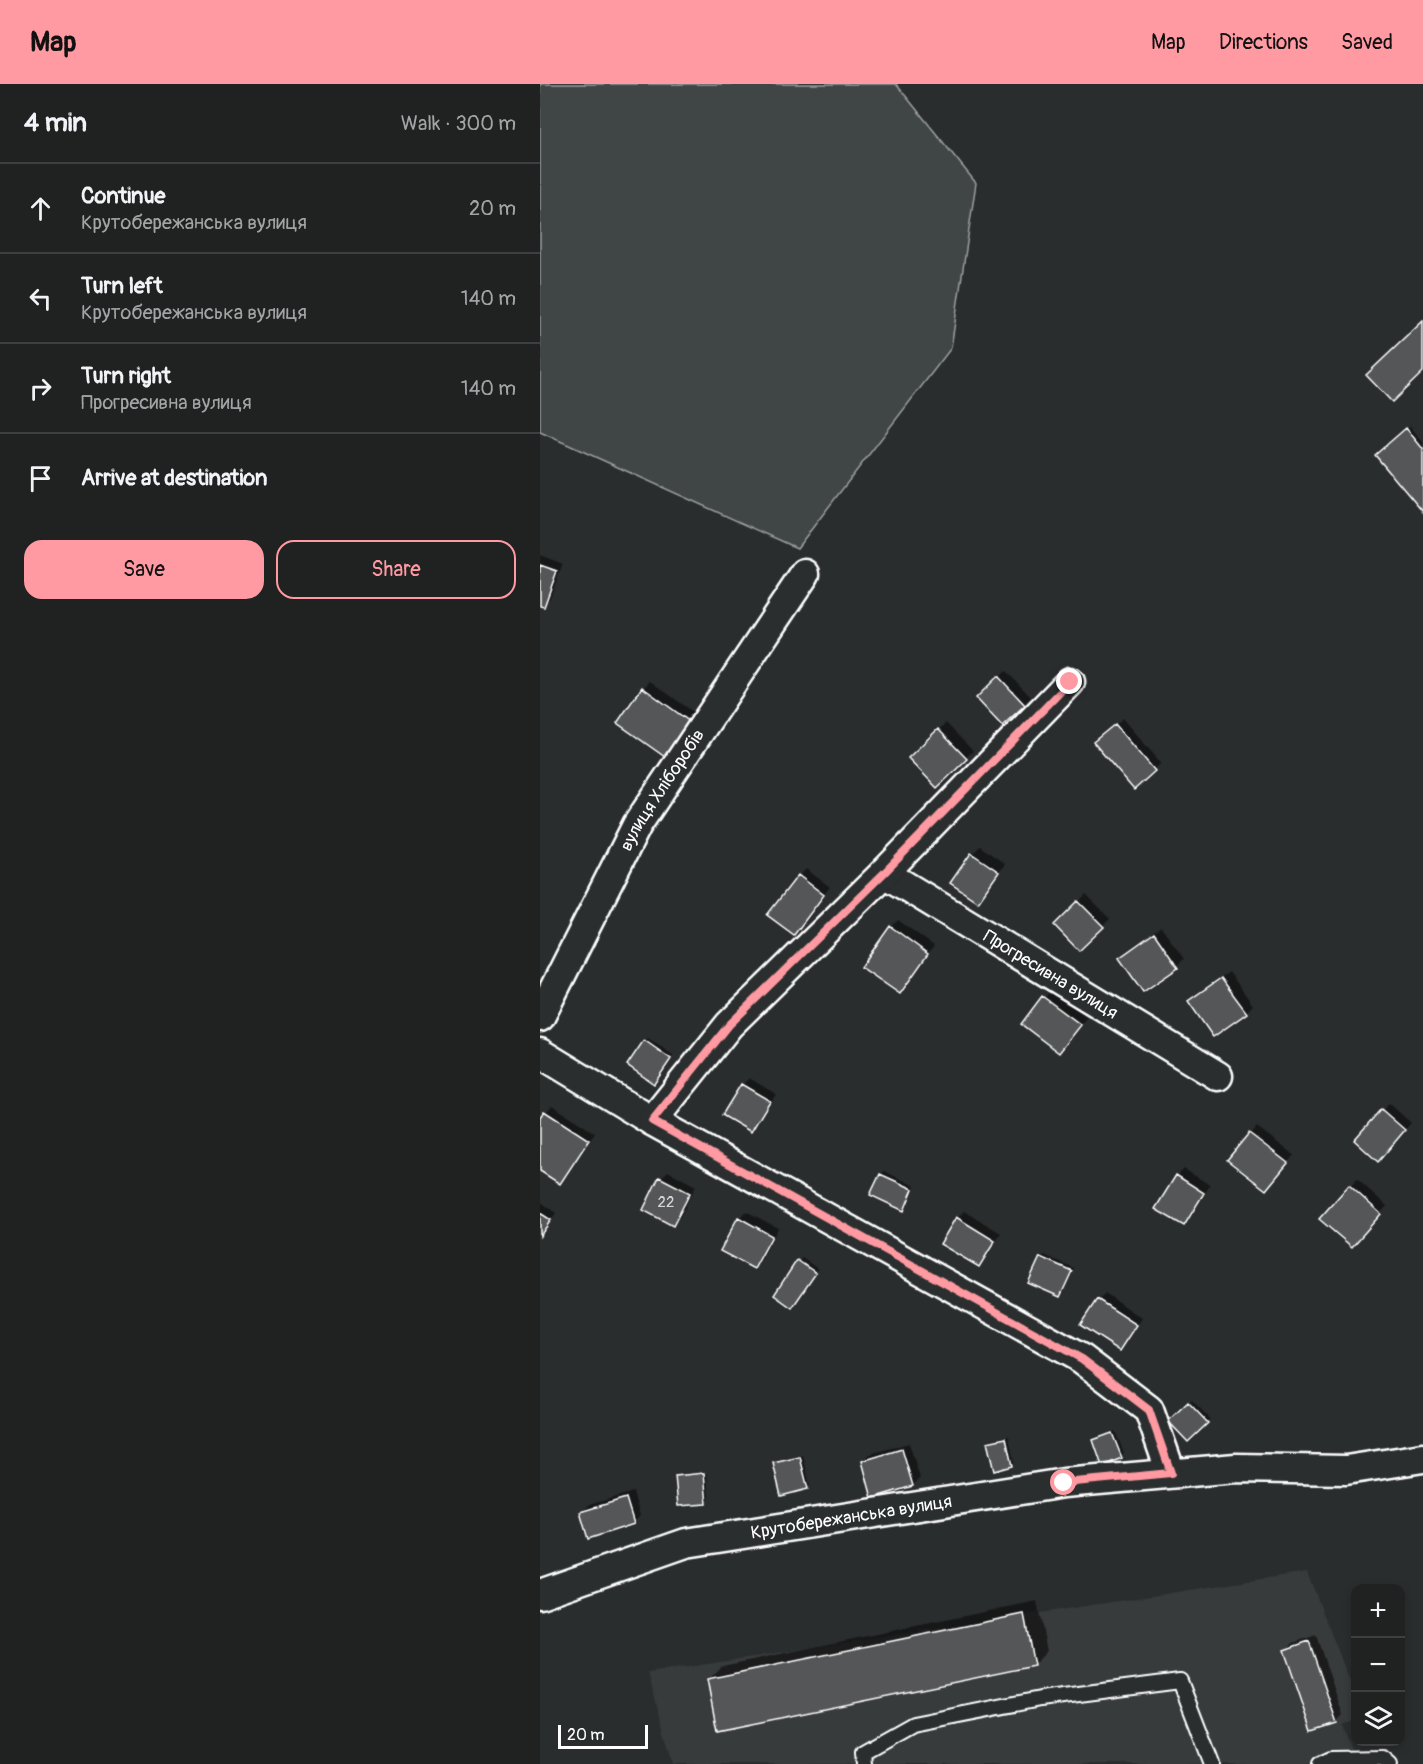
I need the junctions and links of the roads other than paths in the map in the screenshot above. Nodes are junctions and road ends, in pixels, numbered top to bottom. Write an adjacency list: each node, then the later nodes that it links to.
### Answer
1 (805, 574): 4 (street, вулиця Хліборобів)
2 (1070, 682): 3 (street)
3 (884, 873): 6 (street, Прогресивна вулиця); 7 (street)
4 (540, 1017)
5 (540, 1053): 7 (street)
6 (1218, 1076)
7 (652, 1121): 9 (street)
8 (1423, 1458): 9 (street, Крутобережанська вулиця)
9 (1171, 1473): 10 (street, Крутобережанська вулиця)
10 (540, 1594)
11 (864, 1764): 12 (lane)
12 (1212, 1764)
13 (1320, 1764): 14 (lane)
14 (1390, 1764)

